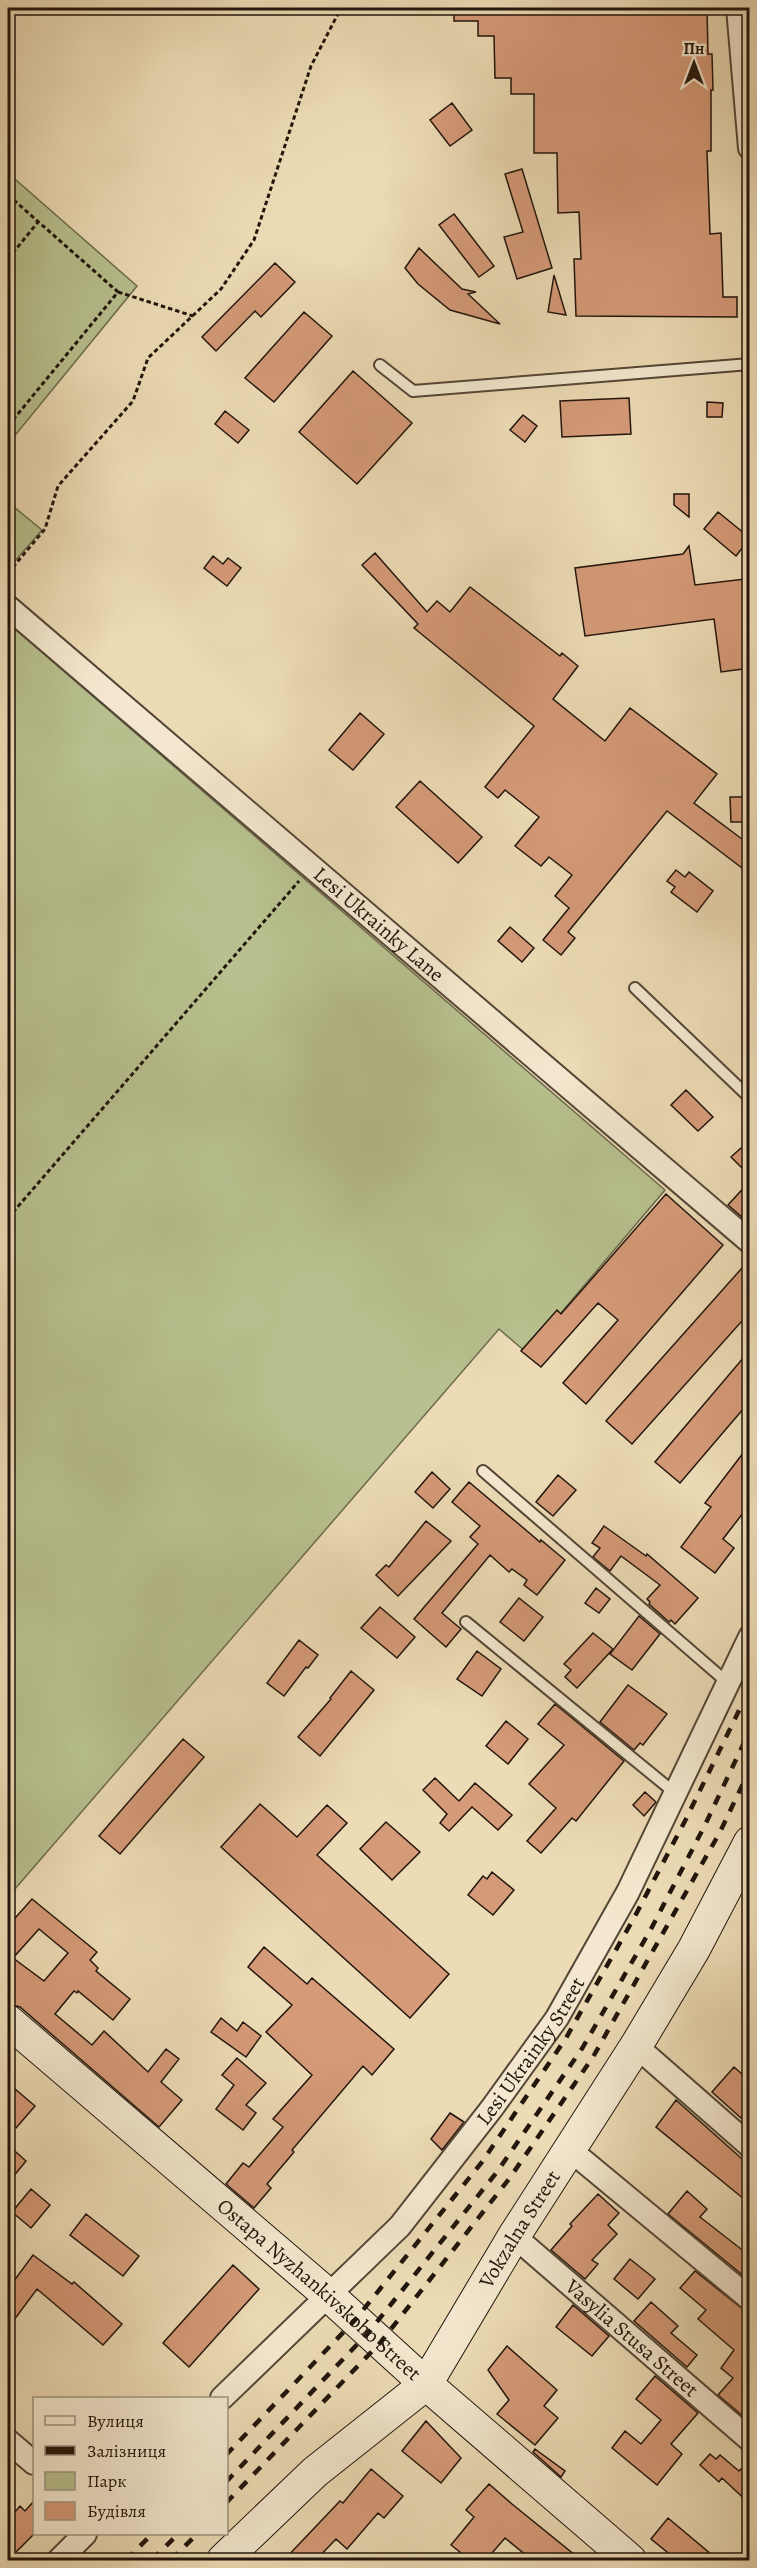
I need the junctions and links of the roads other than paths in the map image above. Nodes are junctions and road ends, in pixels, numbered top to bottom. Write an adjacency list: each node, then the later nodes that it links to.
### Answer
1 (738, 8): 2 (street)
2 (750, 148)
3 (750, 364): 4 (lane)
4 (380, 365)
5 (8, 607): 8 (street, Lesi Ukrainky Lane)
6 (635, 988): 7 (lane)
7 (750, 1098)
8 (750, 1242)
9 (483, 1471): 12 (lane)
10 (466, 1622): 13 (lane)
11 (750, 1637): 12 (street, Lesi Ukrainky Street)
12 (728, 1683): 13 (street, Lesi Ukrainky Street)
13 (675, 1793): 20 (street, Lesi Ukrainky Street)
14 (750, 1842): 16 (street, Vokzalna Street)
15 (8, 2021): 20 (street, Ostapa Nyzhankivskoho Street)
16 (636, 2046): 17 (street); 18 (street, Vokzalna Street)
17 (750, 2146)
18 (569, 2149): 19 (street, Vokzalna Street); 21 (street)
19 (514, 2236): 22 (street, Vokzalna Street); 24 (street, Vasylia Stusa Street)
20 (327, 2294): 22 (street, Ostapa Nyzhankivskoho Street); 23 (street, Lesi Ukrainky Street)
21 (750, 2298)
22 (426, 2384): 29 (street, Vokzalna Street); 30 (street, Ostapa Nyzhankivskoho Street)
23 (223, 2397)
24 (750, 2440)
25 (8, 2441): 26 (street)
26 (33, 2462)
27 (84, 2535): 28 (street)
28 (58, 2560)
29 (223, 2560)
30 (630, 2560)

